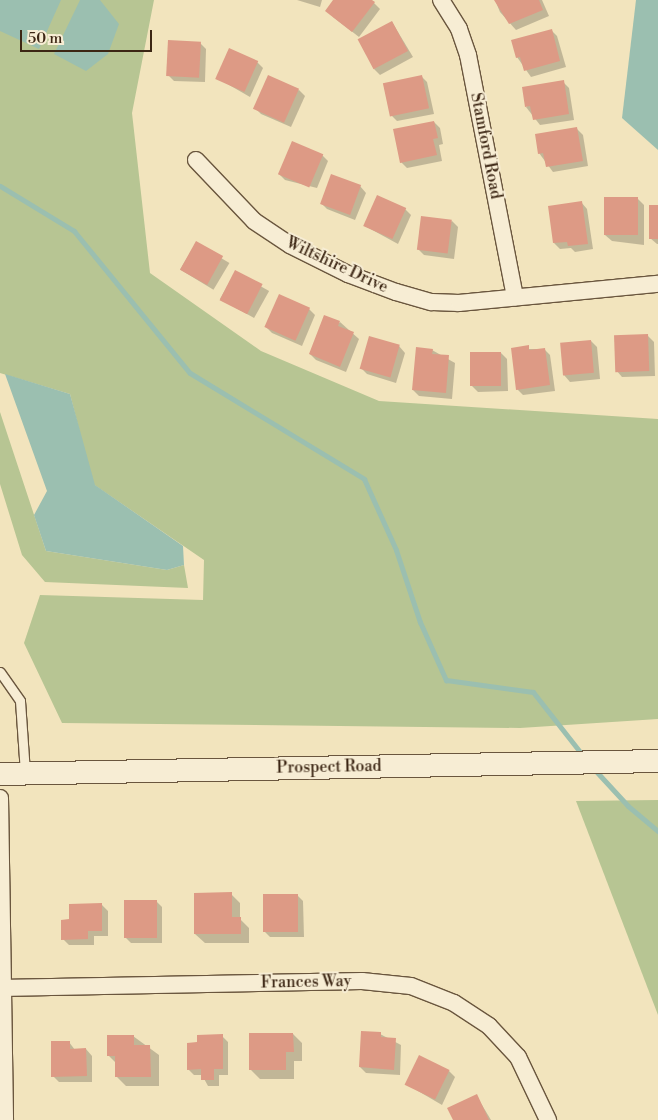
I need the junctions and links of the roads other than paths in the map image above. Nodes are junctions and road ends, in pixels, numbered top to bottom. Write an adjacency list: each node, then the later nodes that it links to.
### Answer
1 (442, 0): 4 (street, Stamford Road)
2 (196, 160): 4 (street, Wiltshire Drive)
3 (658, 284): 4 (street, Wiltshire Drive)
4 (515, 297)
5 (0, 672): 8 (lane)
6 (658, 761): 8 (main road, Prospect Road)
7 (0, 774): 8 (main road, Prospect Road)
8 (26, 774)
9 (0, 798): 10 (street)
10 (2, 988): 11 (street); 12 (street, Frances Way)
11 (5, 1120)
12 (548, 1120)

